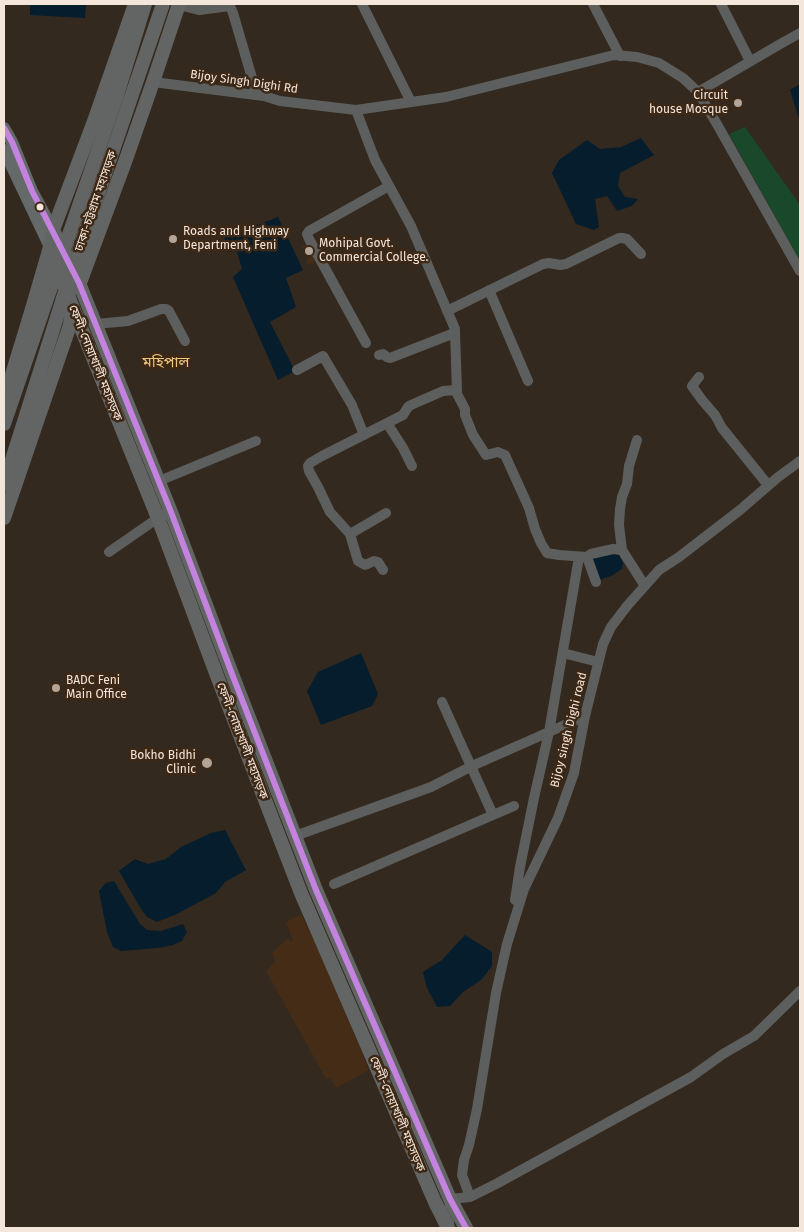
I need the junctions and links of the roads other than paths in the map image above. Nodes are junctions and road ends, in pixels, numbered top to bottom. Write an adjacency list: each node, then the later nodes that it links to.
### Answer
1 (135, 4): 20 (highway)
2 (145, 4): 39 (highway, ঢাকা-চট্টগ্রাম মহাসড়ক, bridge)
3 (163, 4): 46 (highway, ঢাকা-চট্টগ্রাম মহাসড়ক, bridge)
4 (179, 4): 8 (street); 12 (highway)
5 (362, 4): 15 (street)
6 (593, 4): 10 (street)
7 (721, 4): 11 (street)
8 (230, 5): 14 (street)
9 (800, 33): 11 (street)
10 (620, 56): 13 (street, Bijoy Singh Dighi Rd); 15 (street, Bijoy Singh Dighi Rd)
11 (750, 61): 13 (street)
12 (153, 82): 14 (street, Bijoy Singh Dighi Rd); 24 (highway)
13 (698, 92): 23 (street, Bijoy Singh Dighi Rd)
14 (257, 95): 16 (street, Bijoy Singh Dighi Rd)
15 (411, 102): 16 (street, Bijoy Singh Dighi Rd)
16 (356, 110): 19 (street)
17 (4, 128): 18 (main road)
18 (6, 146): 20 (main road); 21 (main road)
19 (389, 186): 27 (street); 31 (street)
20 (53, 230): 21 (highway); 24 (highway, ফেনী-নোয়াখালী মহাসড়ক)
21 (50, 247): 26 (highway, ফেনী-নোয়াখালী মহাসড়ক); 37 (highway)
22 (641, 254): 25 (street)
23 (800, 272)
24 (79, 283): 26 (highway); 28 (highway, ফেনী-নোয়াখালী মহাসড়ক)
25 (488, 290): 27 (street); 35 (street)
26 (72, 308): 50 (highway); 51 (highway, ফেনী-নোয়াখালী মহাসড়ক)
27 (448, 310): 29 (street)
28 (96, 324): 30 (street); 45 (highway, ফেনী-নোয়াখালী মহাসড়ক)
29 (454, 332): 32 (street); 36 (street)
30 (185, 341)
31 (366, 343)
32 (379, 355)
33 (297, 370): 40 (street)
34 (699, 377): 47 (street)
35 (528, 381)
36 (456, 391): 38 (street); 55 (street)
37 (4, 401)
38 (387, 423): 40 (street); 44 (street)
39 (4, 424)
40 (364, 435): 52 (street)
41 (637, 440): 53 (street)
42 (256, 441): 45 (street)
43 (800, 461): 47 (street, Bijoy singh Dighi road)
44 (412, 466)
45 (159, 481): 48 (highway, ফেনী-নোয়াখালী মহাসড়ক)
46 (4, 485)
47 (768, 485): 58 (street, Bijoy singh Dighi road)
48 (171, 512): 51 (street); 67 (highway, ফেনী-নোয়াখালী মহাসড়ক)
49 (386, 514): 52 (street)
50 (4, 518)
51 (158, 518): 54 (street); 73 (highway, ফেনী-নোয়াখালী মহাসড়ক)
52 (350, 534): 56 (street)
53 (622, 550): 55 (street); 58 (street)
54 (110, 552)
55 (583, 557): 57 (street); 59 (street)
56 (382, 570)
57 (596, 582)
58 (645, 586): 60 (street, Bijoy singh Dighi road)
59 (563, 653): 60 (street); 63 (street)
60 (598, 662): 62 (street, Bijoy singh Dighi road)
61 (442, 702): 64 (street)
62 (585, 716): 63 (street); 71 (street, Bijoy singh Dighi road)
63 (549, 732): 64 (street); 69 (street)
64 (472, 766): 66 (street); 67 (street)
65 (514, 806): 66 (street)
66 (494, 815): 68 (street)
67 (295, 836): 72 (highway, ফেনী-নোয়াখালী মহাসড়ক)
68 (334, 884)
69 (510, 916)
70 (800, 991): 71 (street)
71 (470, 1197): 72 (street)
72 (450, 1199): 73 (street); 74 (highway, ফেনী-নোয়াখালী মহাসড়ক)
73 (448, 1228)
74 (466, 1228)

